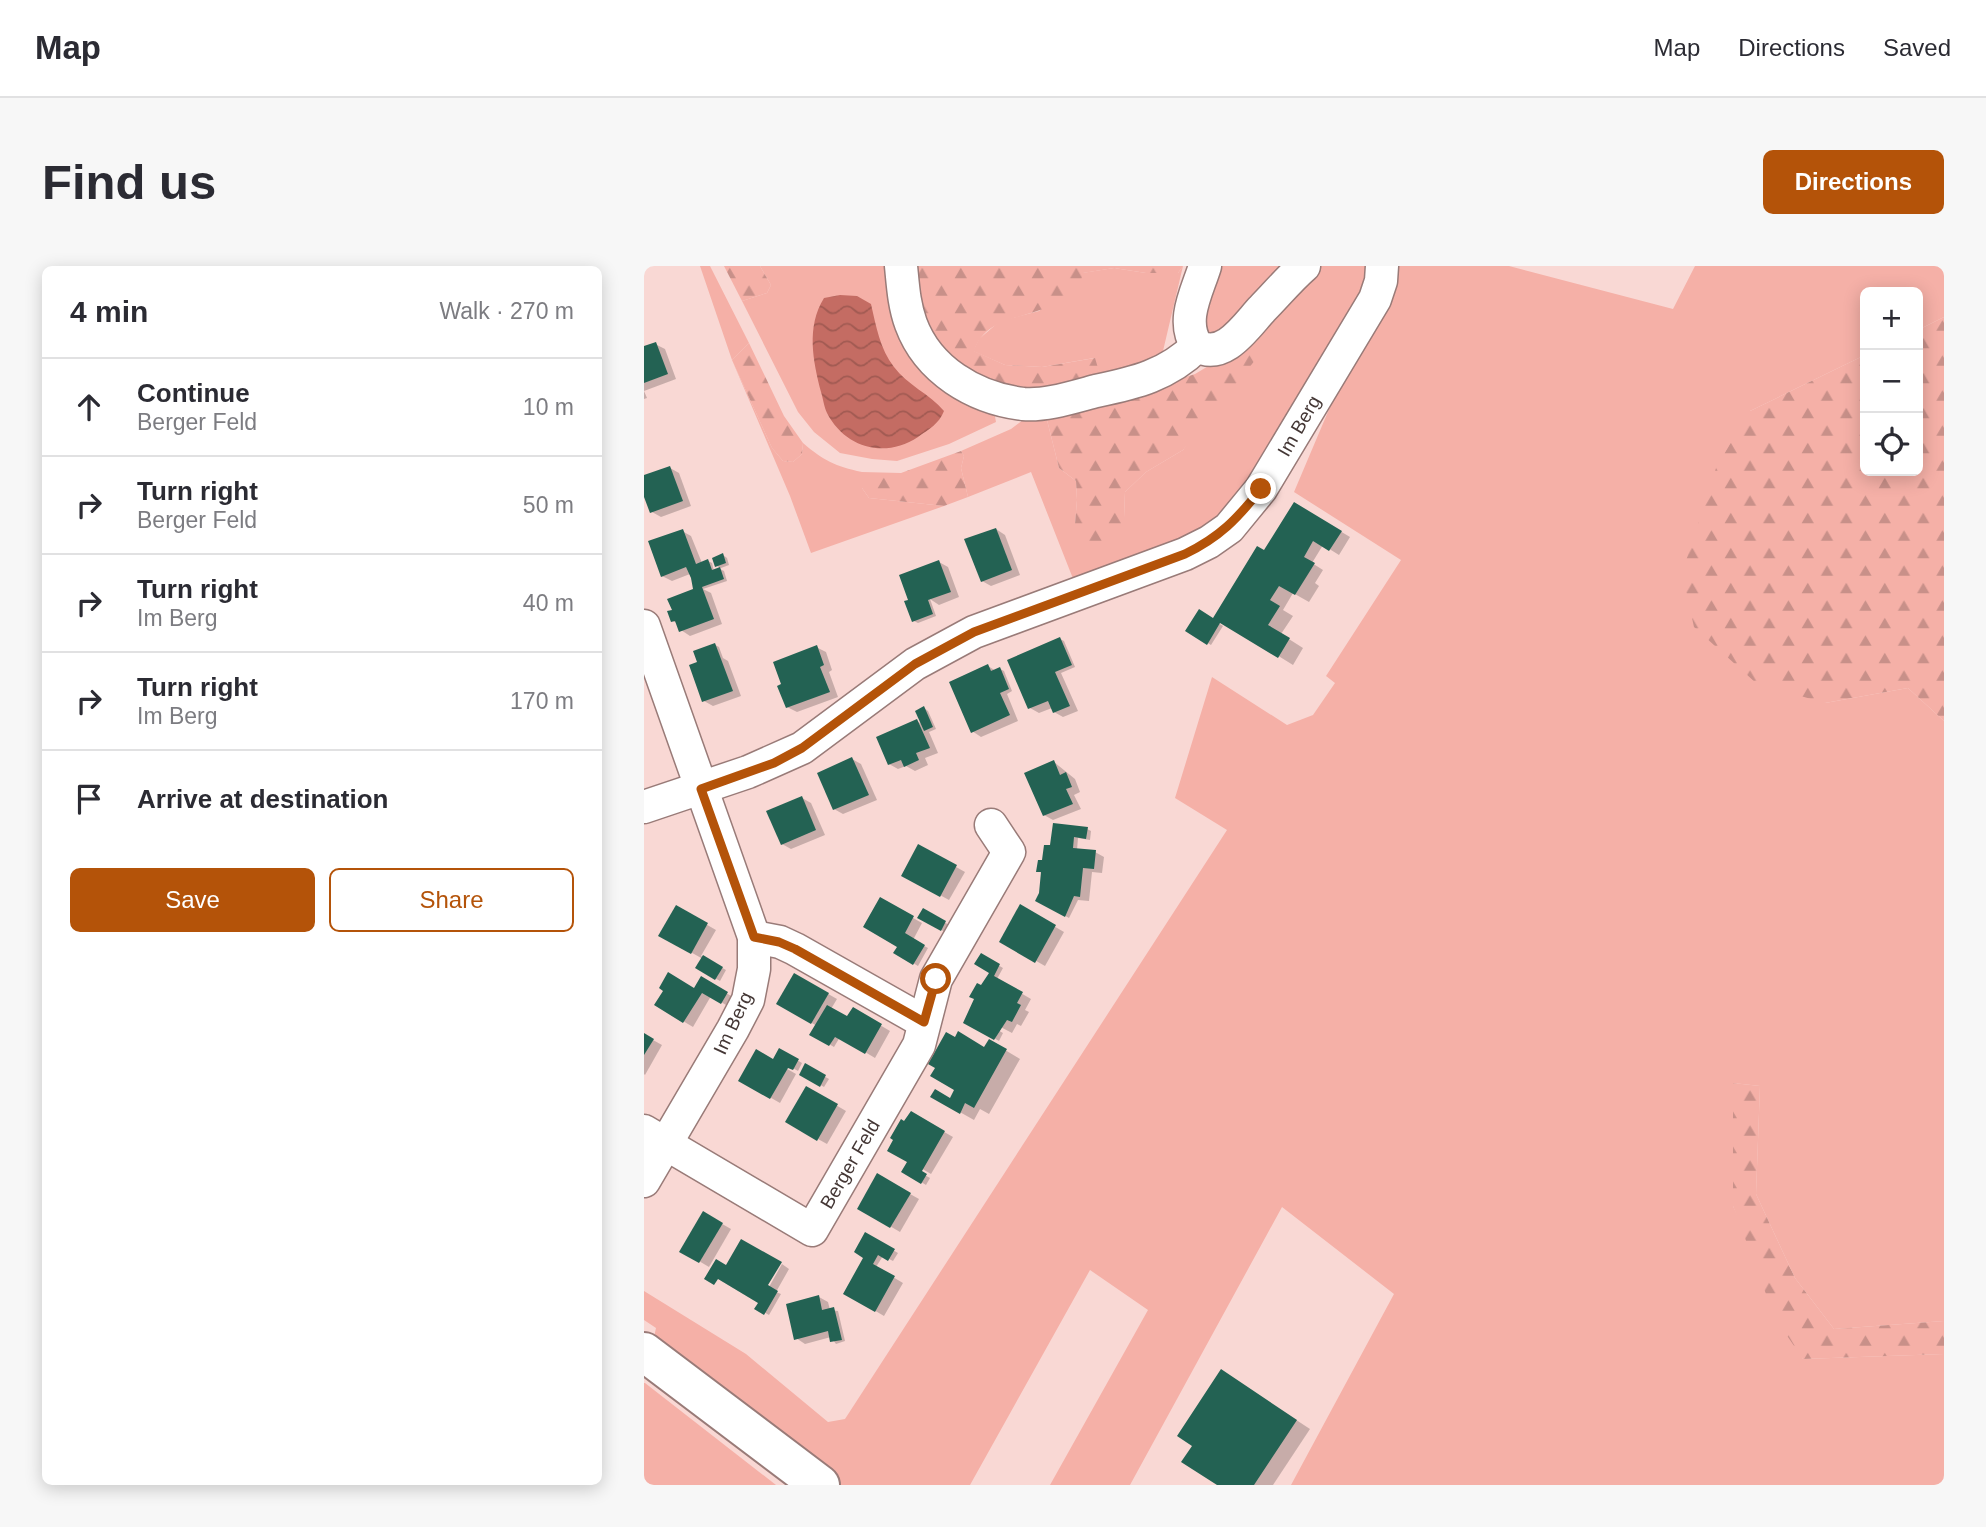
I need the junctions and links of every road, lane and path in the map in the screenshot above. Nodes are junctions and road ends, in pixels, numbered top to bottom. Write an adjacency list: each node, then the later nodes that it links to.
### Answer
1 (901, 266): 5 (street)
2 (1205, 266): 5 (street)
3 (1304, 266): 5 (street)
4 (1382, 266): 7 (street, Im Berg)
5 (1197, 346)
6 (644, 626): 7 (street)
7 (701, 789): 8 (street); 10 (street, Im Berg)
8 (644, 807)
9 (991, 825): 11 (street, Berger Feld)
10 (754, 937): 11 (street); 12 (street, Im Berg)
11 (924, 1022): 12 (street, Berger Feld)
12 (655, 1137): 13 (street, Im Berg)
13 (644, 1181)
14 (644, 1352): 15 (main road)
15 (820, 1485)

